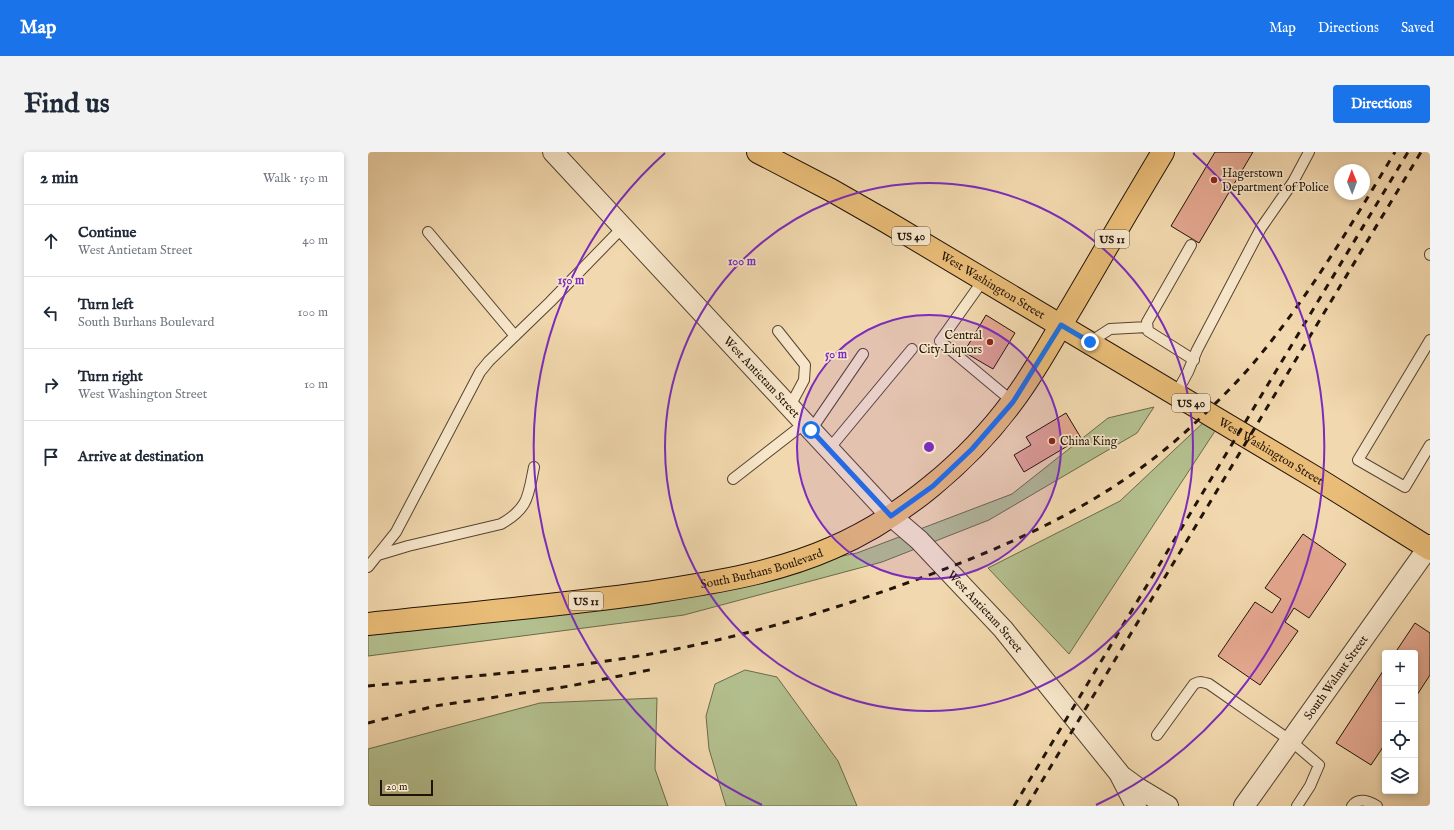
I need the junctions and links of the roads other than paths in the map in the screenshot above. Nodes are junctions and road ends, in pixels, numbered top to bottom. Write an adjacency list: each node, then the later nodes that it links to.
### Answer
1 (553, 152): 5 (street, West Antietam Street)
2 (758, 152): 8 (main road, West Washington Street / US 40)
3 (1162, 152): 9 (main road, US 11)
4 (1309, 152): 17 (lane)
5 (623, 227): 12 (lane); 20 (street, West Antietam Street)
6 (428, 232): 12 (lane)
7 (1191, 246): 10 (lane)
8 (984, 279): 9 (main road, West Washington Street / US 40); 19 (lane)
9 (1061, 325): 14 (main road, West Washington Street / US 40); 19 (main road, South Burhans Boulevard / US 11)
10 (1147, 327): 14 (lane); 17 (lane)
11 (778, 331): 20 (lane)
12 (515, 336): 28 (lane)
13 (1430, 340): 22 (lane)
14 (1090, 342): 18 (main road, West Washington Street / US 40)
15 (912, 349): 23 (lane)
16 (864, 354): 21 (lane)
17 (1194, 360): 18 (lane)
18 (1176, 394): 27 (main road, West Washington Street / US 40)
19 (1013, 402): 26 (main road, South Burhans Boulevard / US 11)
20 (790, 406): 21 (street, West Antietam Street)
21 (808, 426): 23 (street, West Antietam Street); 25 (lane)
22 (1430, 446)
23 (829, 449): 26 (street, West Antietam Street)
24 (534, 467): 28 (lane)
25 (734, 479)
26 (891, 516): 30 (main road, South Burhans Boulevard / US 11); 33 (street, West Antietam Street)
27 (1429, 548): 32 (street, South Walnut Street)
28 (378, 555): 29 (lane)
29 (368, 567)
30 (368, 624)
31 (1157, 735): 32 (lane)
32 (1291, 741): 36 (street, South Walnut Street); 37 (lane)
33 (1119, 773): 34 (street, West Antietam Street); 35 (street)
34 (1136, 806)
35 (1168, 806)
36 (1244, 806)
37 (1297, 806)
38 (1352, 806): 39 (lane)
39 (1377, 806)

